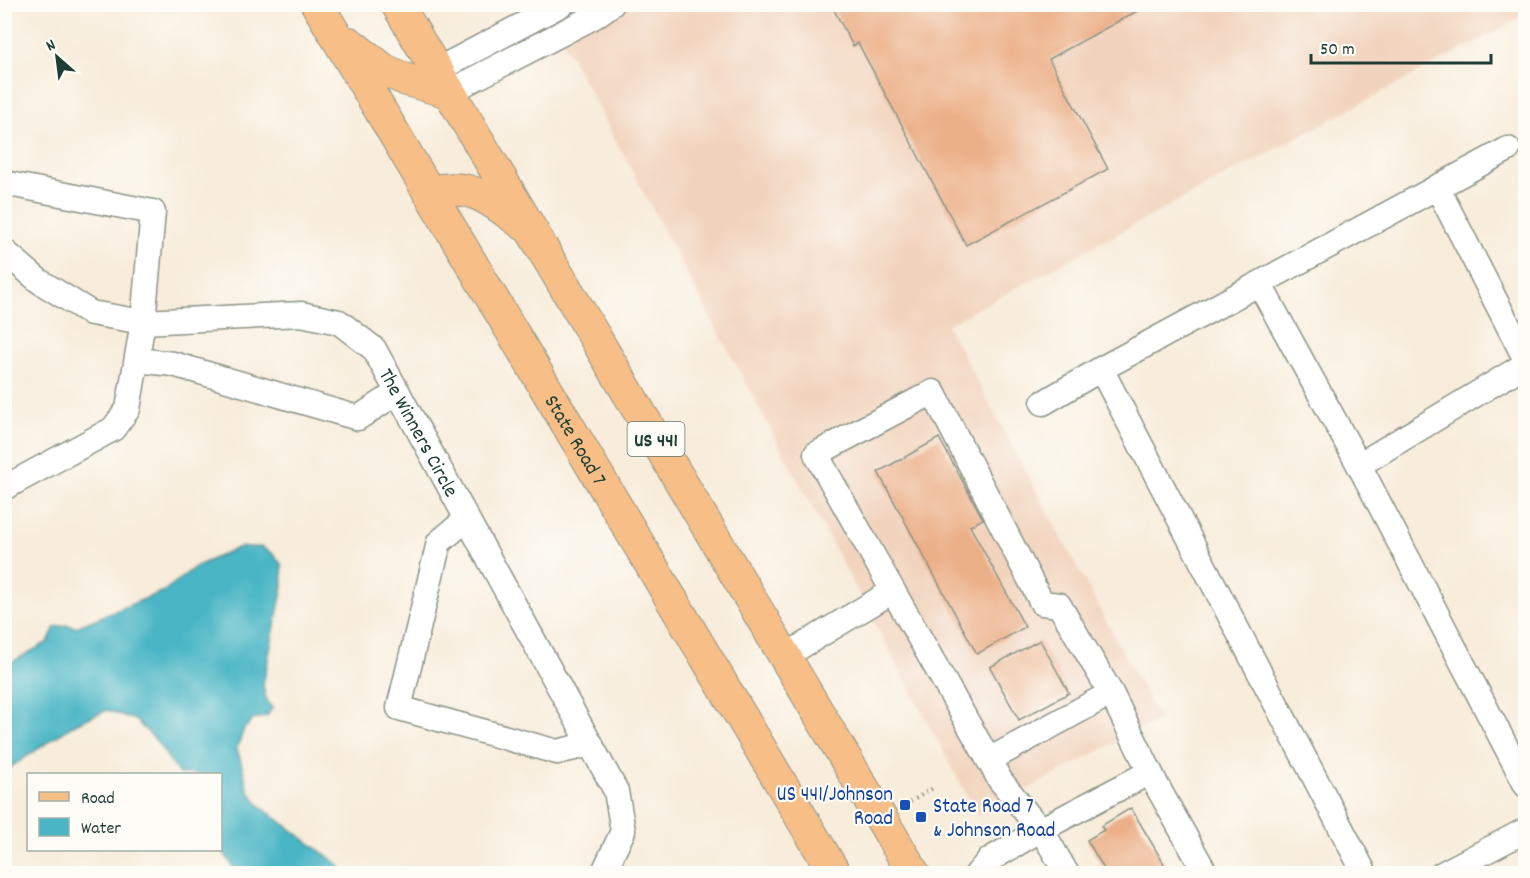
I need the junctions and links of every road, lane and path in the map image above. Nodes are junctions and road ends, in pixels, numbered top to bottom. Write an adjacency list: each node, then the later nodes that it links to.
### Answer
1 (318, 4): 5 (main road, State Road 7)
2 (397, 4): 6 (main road, US 441)
3 (562, 4): 6 (street)
4 (612, 4): 6 (street)
5 (334, 31): 6 (main road); 10 (main road, State Road 7)
6 (443, 81): 11 (main road, US 441)
7 (1508, 149): 9 (street)
8 (4, 183): 14 (street)
9 (1437, 187): 13 (street); 16 (street)
10 (430, 192): 11 (main road); 35 (main road, State Road 7)
11 (533, 232): 24 (main road, US 441)
12 (4, 251): 14 (street, The Winners Circle)
13 (1260, 285): 17 (street); 20 (street)
14 (143, 322): 15 (street); 18 (street, The Winners Circle)
15 (137, 360): 18 (street); 21 (street)
16 (1526, 362): 20 (street)
17 (1101, 369): 19 (street); 40 (street)
18 (398, 392): 22 (street, The Winners Circle)
19 (1043, 403)
20 (1359, 465): 29 (street)
21 (4, 488)
22 (467, 519): 26 (street, The Winners Circle); 26 (street)
23 (893, 591): 24 (street); 25 (street); 27 (street)
24 (785, 656): 31 (main road, US 441)
25 (1111, 693): 27 (street); 28 (street)
26 (591, 744): 34 (street, The Winners Circle)
27 (989, 760): 32 (street)
28 (1150, 772): 32 (street); 39 (street)
29 (1526, 785)
30 (933, 788): 31 (path)
31 (882, 819): 36 (main road, US 441)
32 (1040, 830): 37 (street); 38 (street)
33 (1526, 830): 41 (street)
34 (603, 873)
35 (834, 873)
36 (914, 873)
37 (977, 873)
38 (1067, 873)
39 (1206, 873)
40 (1365, 873)
41 (1442, 873)

